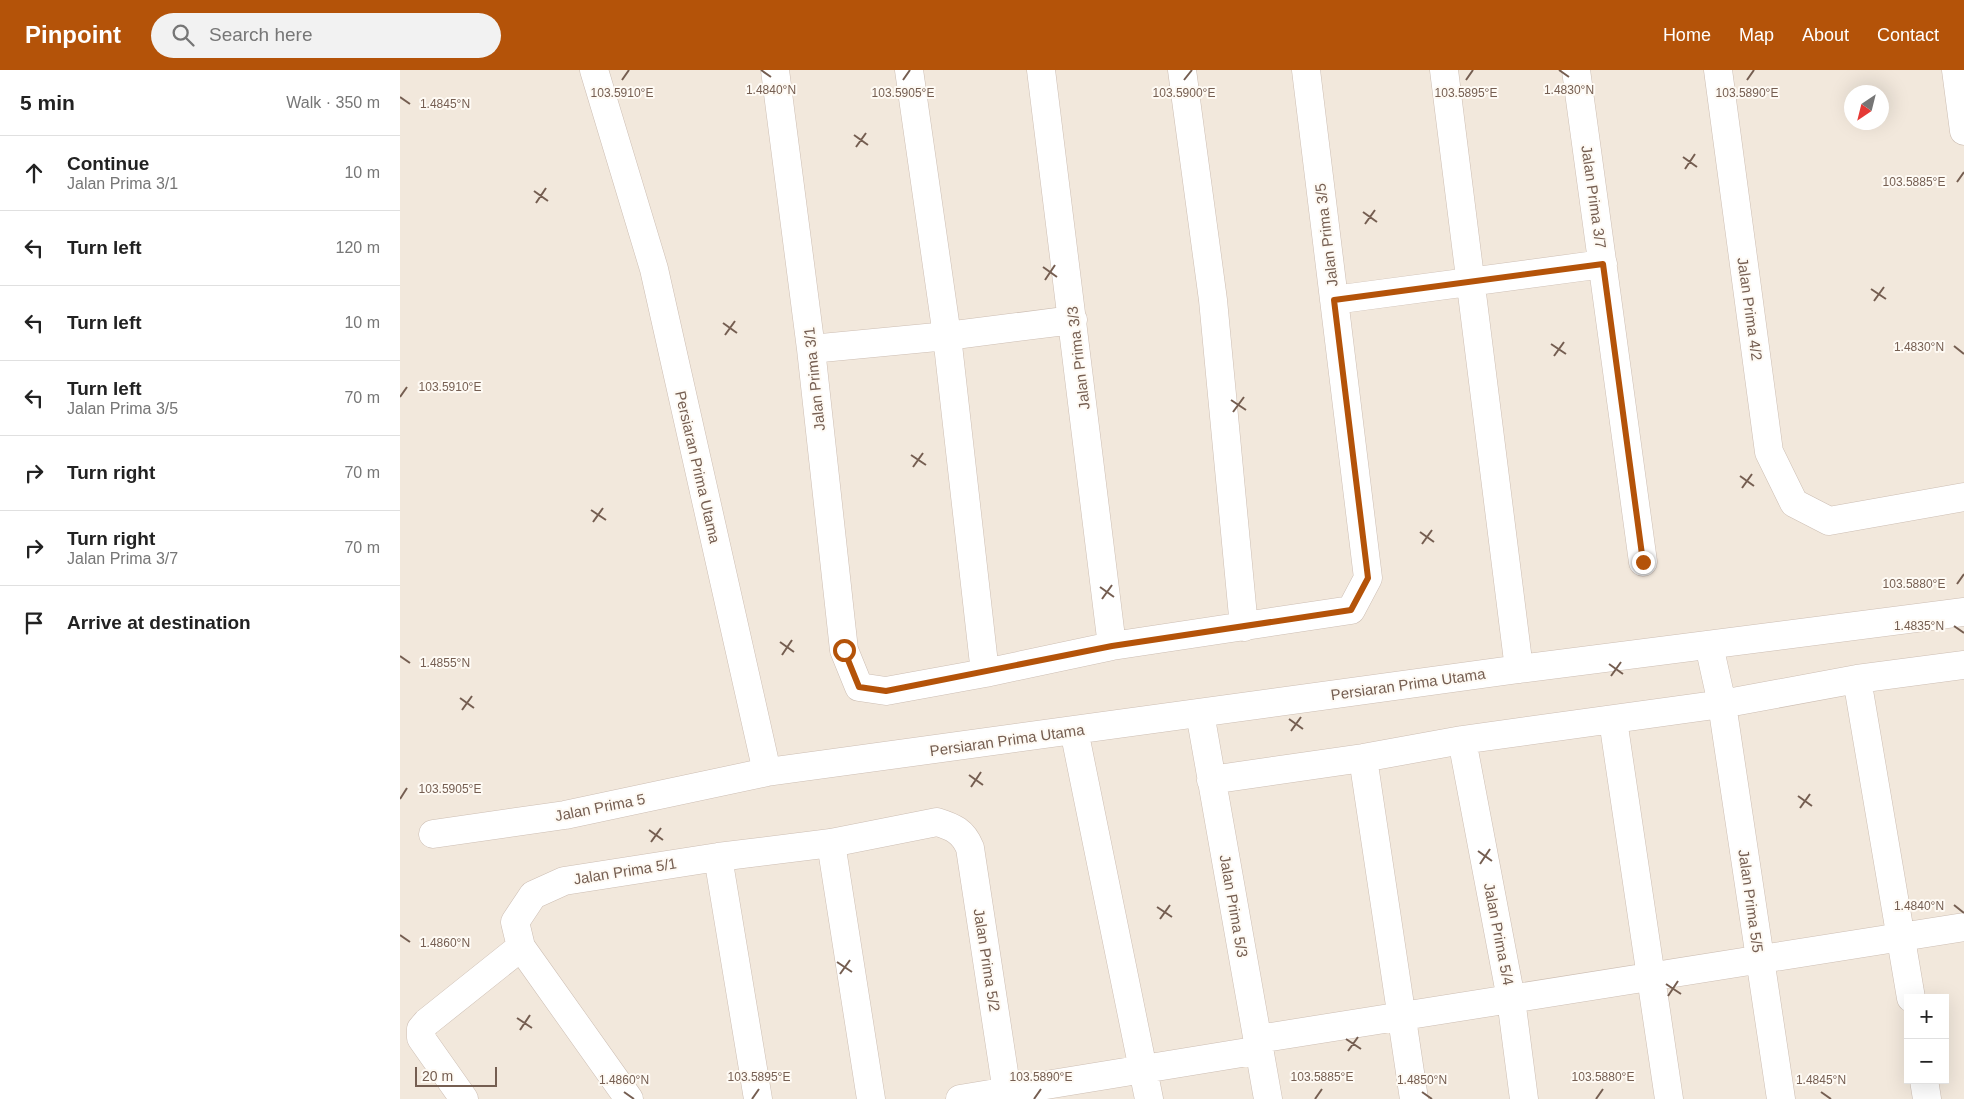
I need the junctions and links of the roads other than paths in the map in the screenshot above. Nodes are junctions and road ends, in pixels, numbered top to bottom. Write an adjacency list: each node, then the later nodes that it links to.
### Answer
1 (594, 70): 34 (street, Persiaran Prima Utama)
2 (775, 70): 17 (street, Jalan Prima 3/1)
3 (909, 70): 16 (street)
4 (1041, 70): 15 (street, Jalan Prima 3/3)
5 (1182, 70): 21 (street)
6 (1306, 70): 14 (street, Jalan Prima 3/5)
7 (1444, 70): 13 (street)
8 (1576, 70): 12 (street, Jalan Prima 3/7)
9 (1718, 70): 18 (street, Jalan Prima 4/2)
10 (1956, 70): 11 (street)
11 (1964, 131)
12 (1603, 264): 13 (street); 19 (street, Jalan Prima 3/7)
13 (1470, 282): 14 (street); 25 (street)
14 (1334, 300): 21 (street, Jalan Prima 3/5)
15 (1073, 320): 16 (street); 23 (street, Jalan Prima 3/3)
16 (947, 336): 17 (street); 26 (street)
17 (812, 349): 26 (street, Jalan Prima 3/1)
18 (1964, 497)
19 (1643, 562)
20 (1964, 612): 22 (street, Persiaran Prima Utama)
21 (1244, 627): 23 (street)
22 (1710, 645): 25 (street, Persiaran Prima Utama); 28 (street, Jalan Prima 5/5)
23 (1112, 646): 26 (street)
24 (1964, 665): 27 (street)
25 (1519, 669): 29 (street, Persiaran Prima Utama)
26 (985, 673)
27 (1857, 679): 28 (street); 41 (street)
28 (1722, 704): 30 (street); 43 (street, Jalan Prima 5/5)
29 (1200, 713): 31 (street, Persiaran Prima Utama); 35 (street, Jalan Prima 5/3)
30 (1613, 720): 32 (street); 44 (street)
31 (1074, 730): 34 (street, Persiaran Prima Utama); 49 (street)
32 (1462, 740): 33 (street); 46 (street, Jalan Prima 5/4)
33 (1363, 758): 35 (street); 47 (street)
34 (767, 772): 37 (street, Jalan Prima 5)
35 (1211, 780): 48 (street, Jalan Prima 5/3)
36 (953, 827): 38 (street, Jalan Prima 5/1); 51 (street, Jalan Prima 5/2)
37 (433, 834)
38 (831, 843): 39 (street, Jalan Prima 5/1); 55 (street)
39 (718, 857): 42 (street, Jalan Prima 5/1); 54 (street)
40 (1964, 927): 41 (street)
41 (1901, 937): 43 (street); 45 (street)
42 (521, 947): 52 (street); 53 (street, Jalan Prima 5/1)
43 (1760, 960): 44 (street); 62 (street, Jalan Prima 5/5)
44 (1652, 977): 46 (street); 61 (street)
45 (1910, 994)
46 (1511, 999): 47 (street); 60 (street, Jalan Prima 5/4)
47 (1402, 1016): 48 (street); 59 (street)
48 (1259, 1044): 49 (street); 58 (street, Jalan Prima 5/3)
49 (1145, 1069): 51 (street); 57 (street)
50 (1925, 1084): 63 (street)
51 (1007, 1095): 56 (street)
52 (464, 1099)
53 (629, 1099)
54 (758, 1099)
55 (871, 1099)
56 (960, 1099)
57 (1149, 1099)
58 (1268, 1099)
59 (1414, 1099)
60 (1524, 1099)
61 (1669, 1099)
62 (1781, 1099)
63 (1927, 1099)

